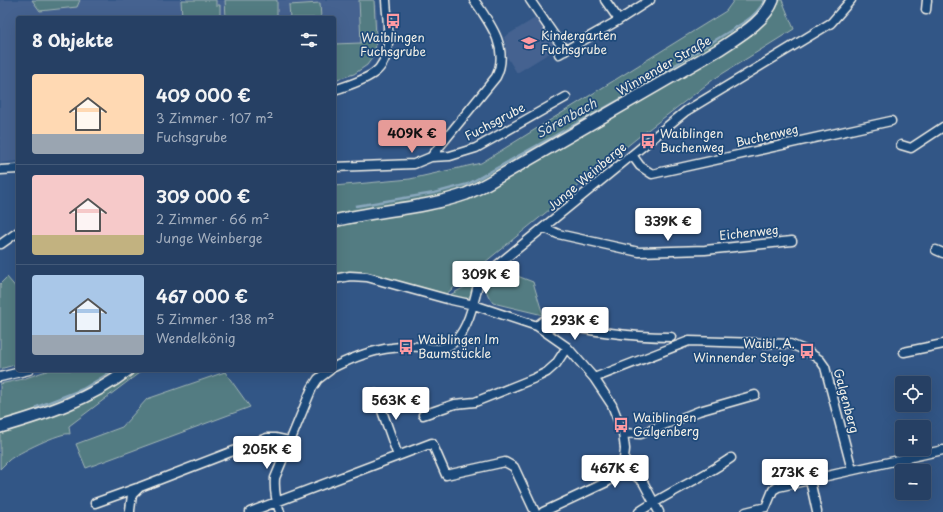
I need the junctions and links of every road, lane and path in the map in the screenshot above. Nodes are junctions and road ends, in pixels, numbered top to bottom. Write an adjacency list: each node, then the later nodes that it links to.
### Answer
1 (386, 0): 11 (street)
2 (474, 0): 17 (street, Fuchsgrube)
3 (530, 0): 10 (street)
4 (605, 0): 10 (street)
5 (650, 0): 10 (street)
6 (773, 0): 21 (street, Winnender Straße)
7 (851, 0): 16 (street, Junge Weinberge)
8 (927, 0): 9 (street)
9 (926, 10)
10 (619, 20)
11 (336, 89)
12 (566, 97): 17 (street, Fuchsgrube)
13 (891, 121): 16 (street, Buchenweg)
14 (943, 127): 15 (street)
15 (901, 145)
16 (632, 155): 22 (street, Junge Weinberge)
17 (431, 157): 18 (street, Fuchsgrube)
18 (336, 167)
19 (16, 169): 20 (street)
20 (0, 170)
21 (336, 221)
22 (545, 228): 24 (street, Eichenweg); 27 (street, Junge Weinberge)
23 (16, 233): 25 (street)
24 (792, 241)
25 (1, 244)
26 (336, 279): 27 (street)
27 (474, 305): 28 (street); 35 (street, Junge Weinberge)
28 (537, 326): 29 (street); 32 (street)
29 (654, 337): 30 (street); 33 (street)
30 (670, 337)
31 (943, 344): 34 (street)
32 (567, 347): 40 (street); 43 (street)
33 (663, 352): 40 (street, Galgenberg); 51 (street, Galgenberg)
34 (904, 352)
35 (336, 366)
36 (21, 372): 39 (street)
37 (125, 372): 44 (street)
38 (327, 372): 46 (street)
39 (0, 377)
40 (594, 378): 45 (street)
41 (376, 394): 48 (street)
42 (755, 395): 45 (street)
43 (423, 415)
44 (0, 427)
45 (623, 433): 50 (street)
46 (289, 441): 53 (street); 54 (street)
47 (943, 450): 51 (street)
48 (398, 456): 54 (street); 60 (street)
49 (732, 458): 55 (street)
50 (621, 467): 55 (street); 61 (street)
51 (852, 470): 52 (street)
52 (810, 480): 64 (street); 65 (street)
53 (140, 487): 56 (street); 57 (street)
54 (276, 502): 58 (street); 59 (street)
55 (653, 502): 62 (street); 63 (street)
56 (95, 503)
57 (130, 512)
58 (250, 512)
59 (280, 512)
60 (535, 512)
61 (543, 512)
62 (639, 512)
63 (659, 512)
64 (746, 512)
65 (817, 512)

